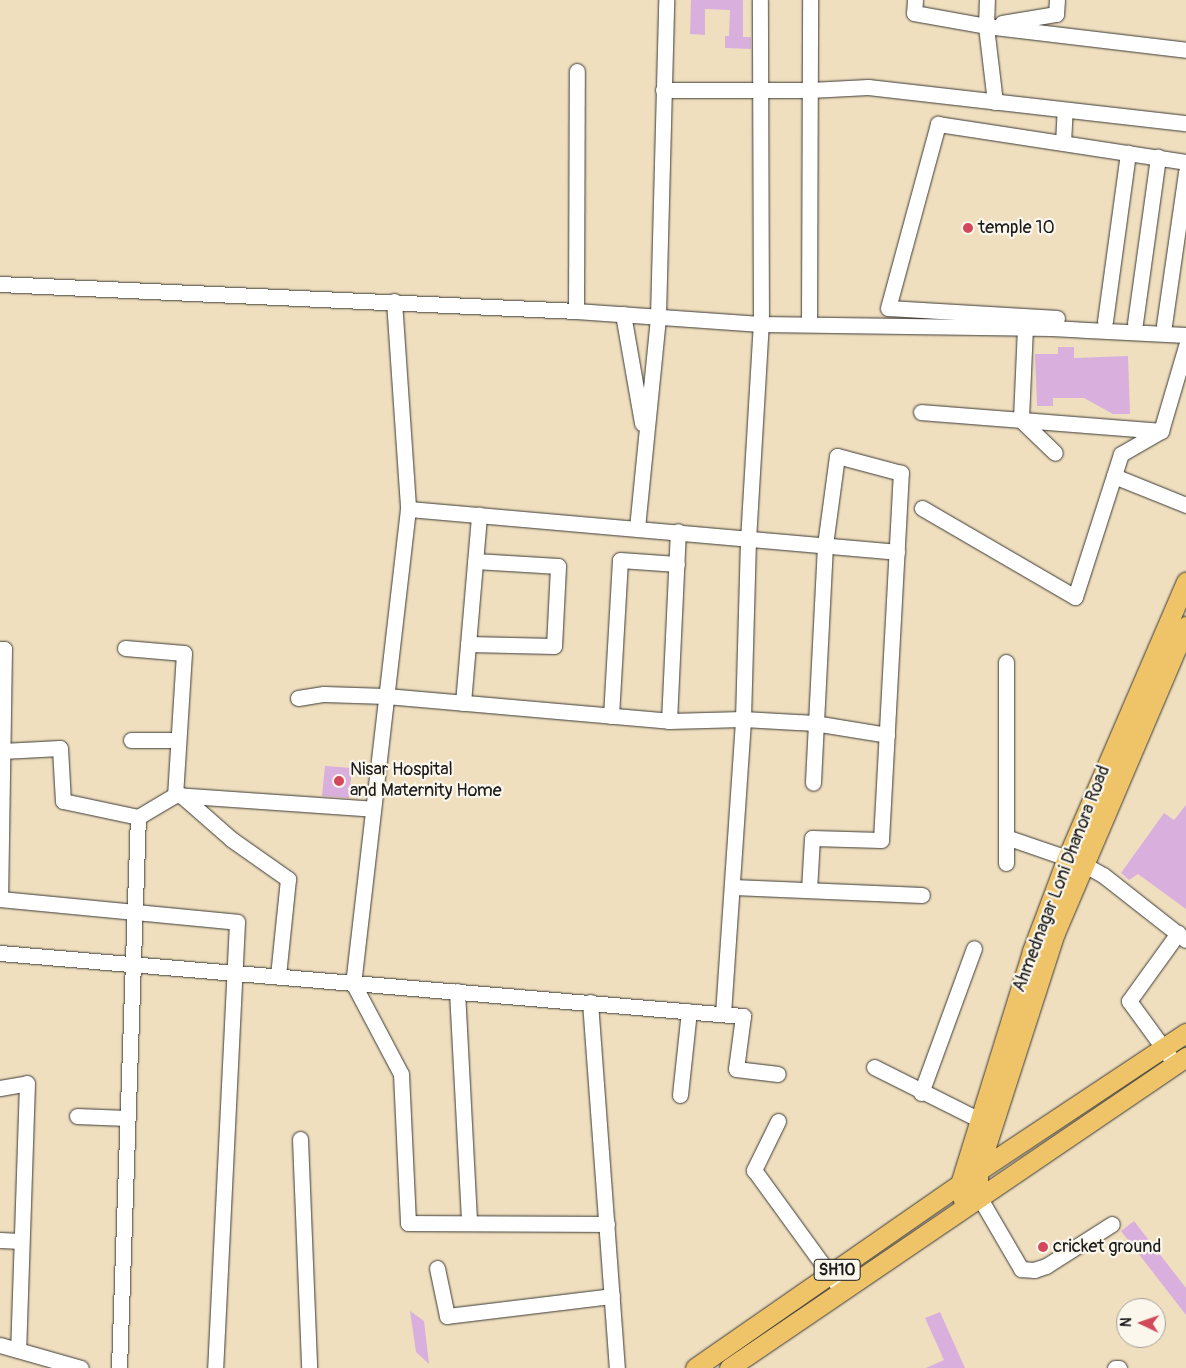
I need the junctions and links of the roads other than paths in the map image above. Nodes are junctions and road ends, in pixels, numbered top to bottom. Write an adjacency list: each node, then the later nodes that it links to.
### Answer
1 (666, 0): 10 (street)
2 (760, 0): 12 (street)
3 (810, 0): 11 (street)
4 (915, 0): 7 (street)
5 (987, 0): 7 (street)
6 (1058, 0): 7 (street)
7 (986, 26): 8 (street); 13 (street)
8 (1186, 50)
9 (577, 71): 23 (street)
10 (663, 90): 12 (street); 25 (street)
11 (810, 90): 12 (street); 13 (street); 29 (street)
12 (760, 91): 28 (street)
13 (995, 102): 14 (street)
14 (1065, 110): 15 (street); 16 (street)
15 (1186, 123)
16 (1063, 143): 17 (street); 26 (street)
17 (1128, 153): 18 (street); 26 (street)
18 (1158, 157): 19 (street); 27 (street)
19 (1186, 162)
20 (1186, 172): 30 (street)
21 (0, 284): 22 (street)
22 (394, 302): 23 (street); 43 (street)
23 (576, 311): 24 (street)
24 (623, 314): 25 (street); 38 (street)
25 (658, 316): 28 (street); 38 (street)
26 (1105, 321): 27 (street)
27 (1135, 323): 30 (street)
28 (761, 324): 29 (street); 47 (street)
29 (809, 324): 32 (street)
30 (1164, 324): 31 (street)
31 (1186, 326)
32 (1025, 327): 33 (street); 36 (street)
33 (1186, 335)
34 (1186, 346): 37 (street)
35 (921, 412): 36 (street)
36 (1021, 420): 37 (street); 39 (street)
37 (1161, 431): 40 (street)
38 (646, 441): 45 (street)
39 (1055, 453)
40 (1114, 476): 41 (street); 42 (street)
41 (1186, 505)
42 (922, 508)
43 (408, 509): 44 (street); 58 (street)
44 (479, 515): 45 (street); 50 (street)
45 (637, 528): 46 (street)
46 (678, 532): 47 (street); 51 (street)
47 (748, 540): 48 (street); 62 (street)
48 (825, 544): 49 (street); 49 (street); 64 (street)
49 (897, 552): 65 (street)
50 (475, 562): 54 (street); 54 (street)
51 (676, 564): 61 (street); 63 (street)
52 (1186, 582): 74 (main road, Ahmednagar Loni Dhanora Road)
53 (1186, 626): 74 (main road, Ahmednagar Loni Dhanora Road)
54 (468, 644): 60 (street)
55 (125, 648): 67 (street)
56 (0, 649): 68 (street)
57 (1006, 662): 73 (street)
58 (386, 696): 59 (street); 60 (street); 71 (street)
59 (298, 698)
60 (463, 703): 61 (street)
61 (610, 716): 63 (street)
62 (742, 719): 63 (street); 64 (street); 76 (street)
63 (668, 721)
64 (814, 723): 65 (street); 69 (street)
65 (887, 735): 77 (street)
66 (131, 740): 67 (street)
67 (178, 740): 70 (street)
68 (2, 753): 72 (street); 79 (street)
69 (813, 783)
70 (178, 795): 71 (street); 72 (street); 86 (street)
71 (373, 810): 87 (street)
72 (138, 817): 80 (street)
73 (1006, 837): 74 (street); 75 (street)
74 (1075, 861): 81 (street); 103 (main road, Ahmednagar Loni Dhanora Road)
75 (1006, 863)
76 (733, 888): 77 (street); 91 (street)
77 (809, 890): 78 (street)
78 (922, 895)
79 (0, 899): 80 (street)
80 (133, 912): 84 (street); 85 (street)
81 (1182, 936): 93 (street)
82 (974, 948): 98 (street)
83 (0, 953): 84 (street)
84 (131, 964): 85 (street); 101 (street)
85 (233, 972): 86 (street); 121 (street)
86 (278, 976): 87 (street)
87 (353, 982): 88 (street); 108 (street)
88 (457, 991): 89 (street); 108 (street)
89 (590, 1002): 90 (street); 109 (street)
90 (689, 1011): 91 (street); 99 (street)
91 (723, 1014): 96 (street)
92 (1186, 1032): 93 (main road, SH10)
93 (1164, 1048): 94 (street); 105 (main road, SH10)
94 (1181, 1060): 107 (main road, SH10)
95 (874, 1067): 98 (street)
96 (778, 1074)
97 (0, 1088): 112 (street)
98 (921, 1093): 103 (street)
99 (680, 1095)
100 (77, 1116): 101 (street)
101 (126, 1118): 120 (street)
102 (778, 1121): 114 (street)
103 (985, 1123): 105 (main road, Ahmednagar Loni Dhanora Road); 106 (main road, Ahmednagar Loni Dhanora Road)
104 (300, 1139): 122 (street)
105 (978, 1170): 106 (main road, SH10); 107 (main road, Ahmednagar Loni Dhanora Road)
106 (960, 1184): 107 (main road, Ahmednagar Loni Dhanora Road); 114 (main road, SH10)
107 (971, 1200): 110 (street); 115 (main road, SH10)
108 (469, 1223): 109 (street)
109 (607, 1224): 116 (street)
110 (1112, 1224)
111 (0, 1240): 112 (street)
112 (21, 1241): 118 (street)
113 (437, 1268): 116 (street)
114 (831, 1274): 115 (street); 124 (main road, SH10)
115 (842, 1291): 125 (main road, SH10)
116 (612, 1296): 123 (street)
117 (0, 1345): 118 (street)
118 (18, 1350): 119 (street)
119 (81, 1368)
120 (119, 1368)
121 (215, 1368)
122 (309, 1368)
123 (617, 1368)
124 (695, 1368)
125 (729, 1368)
126 (1115, 1368): 127 (street)
127 (1119, 1368)

